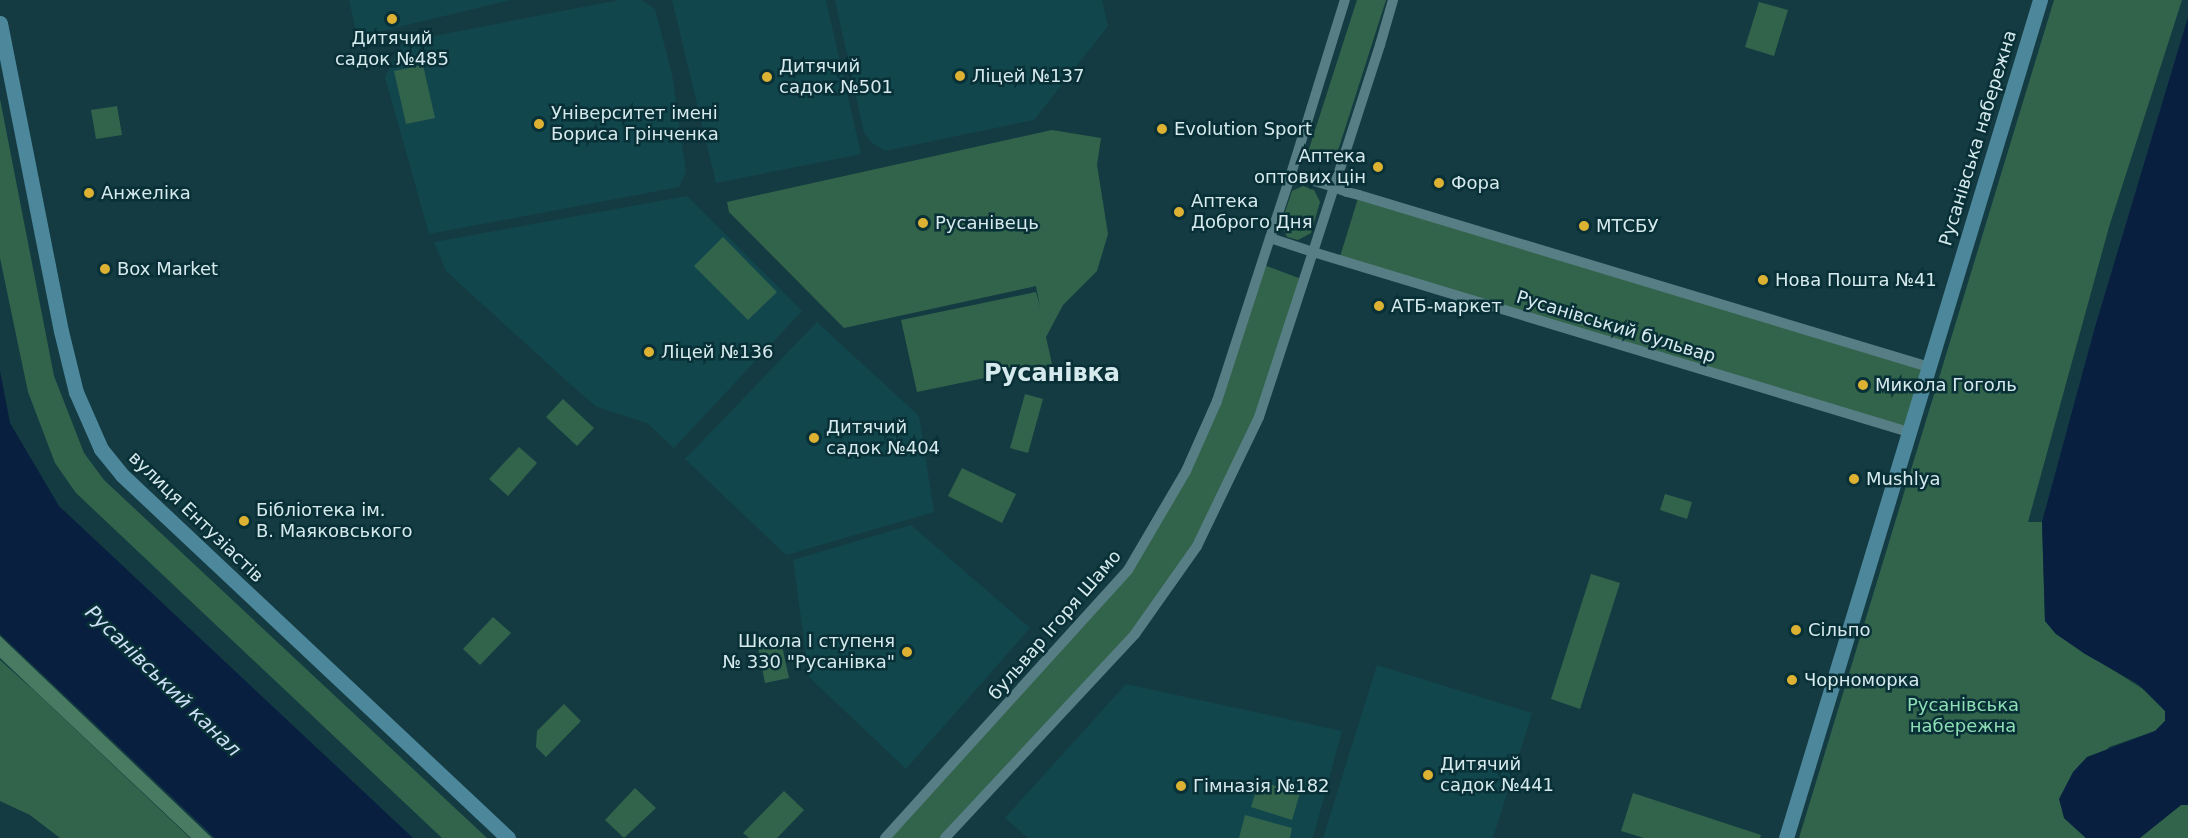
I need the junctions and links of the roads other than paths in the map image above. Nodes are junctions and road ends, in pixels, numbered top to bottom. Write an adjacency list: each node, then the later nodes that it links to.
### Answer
1 (1345, 0): 5 (street)
2 (1393, 0): 6 (street)
3 (2040, 0): 9 (street, Русанівська набережна)
4 (0, 23): 11 (street, вулиця Ентузіастів)
5 (1291, 174): 6 (street); 7 (street, бульвар Ігоря Шамо)
6 (1334, 187): 8 (street); 9 (street)
7 (1270, 238): 8 (street, Русанівський бульвар); 12 (street, бульвар Ігоря Шамо)
8 (1314, 252): 10 (street, Русанівський бульвар); 13 (street)
9 (1929, 367): 10 (street, Русанівська набережна)
10 (1910, 432): 14 (street, Русанівська набережна)
11 (508, 838)
12 (885, 838)
13 (945, 838)
14 (1786, 838)

